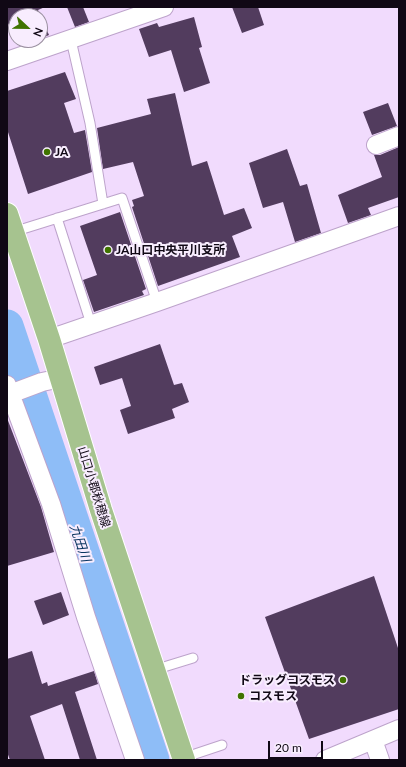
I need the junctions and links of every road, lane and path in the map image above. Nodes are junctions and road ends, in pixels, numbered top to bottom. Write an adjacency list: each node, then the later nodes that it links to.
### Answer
1 (164, 7): 2 (street)
2 (71, 40): 3 (street); 6 (lane)
3 (7, 61)
4 (399, 136): 5 (street)
5 (376, 145)
6 (103, 204): 8 (lane); 10 (lane)
7 (399, 216): 10 (street)
8 (57, 218): 9 (lane); 11 (lane)
9 (10, 223): 12 (main road, 山口小郡秋穂線)
10 (157, 302): 11 (street)
11 (91, 324): 12 (street)
12 (49, 339): 13 (main road, 山口小郡秋穂線)
13 (52, 380): 14 (street); 16 (main road, 山口小郡秋穂線)
14 (10, 390): 21 (street)
15 (193, 658): 16 (lane)
16 (154, 670): 20 (main road, 山口小郡秋穂線)
17 (399, 729): 18 (street)
18 (373, 740): 22 (street); 23 (street)
19 (222, 745): 20 (lane)
20 (183, 759)
21 (135, 760)
22 (325, 760)
23 (380, 760)

